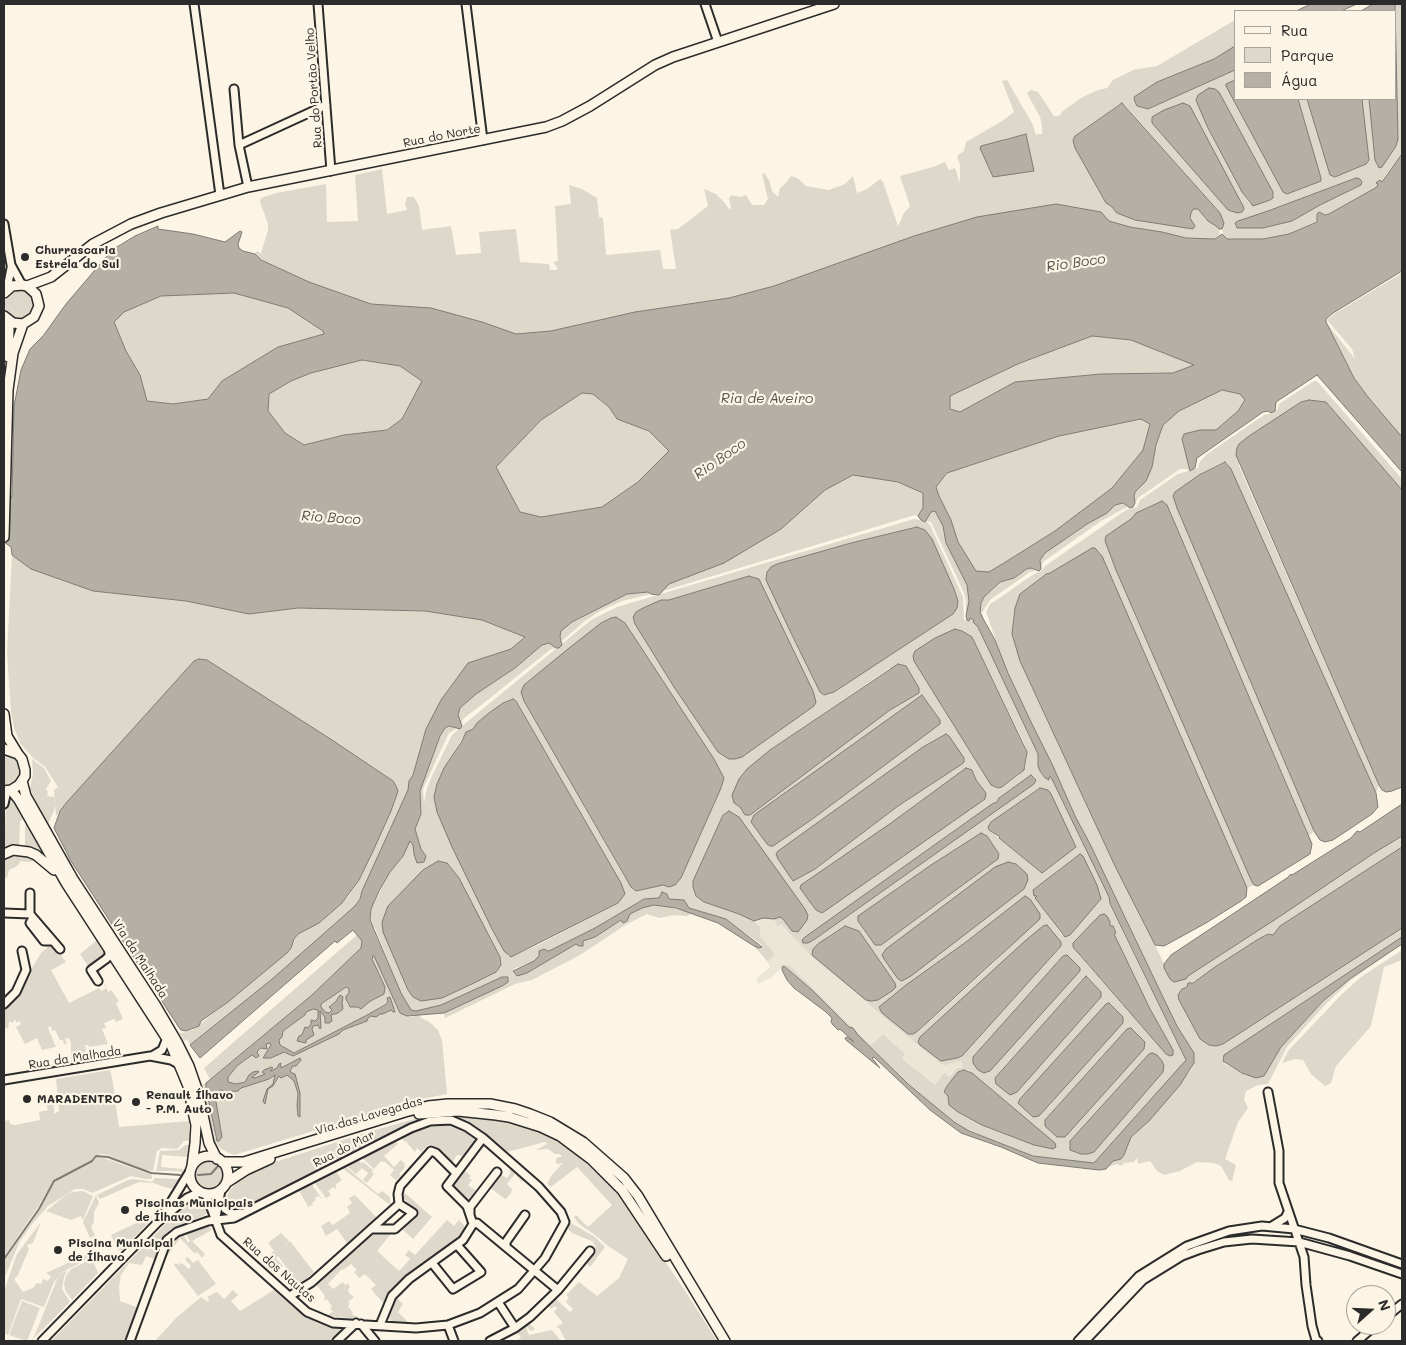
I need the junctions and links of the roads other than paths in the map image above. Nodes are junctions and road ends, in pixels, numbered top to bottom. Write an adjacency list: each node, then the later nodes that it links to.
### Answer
1 (194, 4): 13 (street)
2 (318, 4): 8 (street, Rua do Portão Velho)
3 (466, 4): 9 (street)
4 (705, 4): 6 (street)
5 (834, 4): 6 (main road, Rua do Norte)
6 (718, 42): 9 (main road, Rua do Norte)
7 (234, 89): 10 (street)
8 (326, 105): 10 (street); 11 (street, Rua do Portão Velho)
9 (483, 140): 11 (main road, Rua do Norte)
10 (239, 145): 12 (street)
11 (331, 171): 12 (main road, Rua do Norte)
12 (248, 187): 13 (main road, Rua do Norte)
13 (220, 195): 17 (main road, Rua do Norte)
14 (4, 224): 15 (street)
15 (6, 249): 16 (street)
16 (11, 265): 18 (street); 19 (street)
17 (51, 278): 18 (main road, Rua do Norte); 20 (main road, Rua do Norte)
18 (24, 286): 19 (main road, Rua do Norte); 20 (main road)
19 (6, 291)
20 (38, 300): 22 (main road, Rua do Norte)
21 (6, 318): 22 (main road); 23 (main road)
22 (23, 324): 24 (main road, Rua do Norte)
23 (4, 390)
24 (4, 537)
25 (4, 714): 27 (main road, Via da Malhada)
26 (4, 749): 27 (main road)
27 (18, 754): 28 (main road, Via da Malhada)
28 (22, 781): 29 (main road); 49 (main road, Via da Malhada)
29 (7, 791): 30 (street); 32 (main road, Via da Malhada)
30 (4, 804)
31 (4, 854): 32 (main road)
32 (66, 883): 36 (main road, Via da Malhada)
33 (30, 894): 35 (street)
34 (4, 913): 35 (street)
35 (31, 916): 37 (street)
36 (109, 948): 39 (street); 41 (main road, Via da Malhada)
37 (60, 949)
38 (22, 951): 40 (street)
39 (98, 980)
40 (4, 1004)
41 (167, 1038): 42 (street); 43 (main road, Via da Malhada)
42 (150, 1056): 43 (street); 44 (street, Rua da Malhada)
43 (180, 1066): 50 (main road, Via da Malhada)
44 (4, 1080)
45 (1268, 1092): 59 (street)
46 (442, 1112): 47 (main road); 53 (main road, Via das Lavegadas); 55 (main road, Via das Lavegadas)
47 (572, 1135): 49 (main road, Via das Lavegadas); 55 (main road); 95 (main road, Via das Lavegadas)
48 (483, 1138): 52 (street); 58 (street, Rua do Mar); 64 (street, Rua do Mar)
49 (219, 1160): 50 (main road); 53 (main road)
50 (191, 1169): 54 (main road); 63 (street)
51 (497, 1172): 60 (street)
52 (456, 1173): 57 (street); 60 (street)
53 (224, 1186): 54 (main road); 56 (street)
54 (203, 1193): 62 (street, Rua dos Nautas); 63 (street)
55 (628, 1198): 94 (main road, Via das Lavegadas)
56 (220, 1200): 58 (street); 62 (street)
57 (399, 1204): 67 (street); 67 (street)
58 (244, 1212): 62 (street, Rua do Mar)
59 (1288, 1212): 66 (street); 68 (street)
60 (470, 1214): 65 (street)
61 (525, 1215): 71 (street)
62 (216, 1220): 82 (street, Rua dos Nautas); 89 (street, Rua do Mar)
63 (158, 1222): 88 (street)
64 (565, 1222): 79 (street, Rua dos Nautas)
65 (473, 1224): 70 (street); 71 (street)
66 (1272, 1226): 68 (street); 96 (street)
67 (371, 1228): 82 (street)
68 (1294, 1230): 69 (street); 74 (street)
69 (1299, 1242): 72 (street); 75 (street); 97 (street)
70 (457, 1245): 76 (street); 76 (street)
71 (506, 1246): 79 (street)
72 (1315, 1246): 75 (street); 78 (street)
73 (590, 1251): 81 (street)
74 (1378, 1256): 77 (street); 78 (street)
75 (1304, 1257): 98 (street)
76 (432, 1263): 85 (street)
77 (1402, 1264)
78 (1375, 1265): 80 (street)
79 (535, 1269): 81 (street); 83 (street, Rua dos Nautas)
80 (1402, 1274)
81 (558, 1290): 87 (street)
82 (290, 1296): 84 (street, Rua dos Nautas)
83 (498, 1302): 86 (street, Rua dos Nautas); 87 (street)
84 (358, 1324): 85 (street, Rua dos Nautas); 90 (street); 91 (street)
85 (380, 1325): 86 (street, Rua dos Nautas)
86 (448, 1325): 92 (street)
87 (515, 1328): 93 (street)
88 (42, 1341)
89 (130, 1341)
90 (337, 1341)
91 (375, 1341)
92 (454, 1341)
93 (490, 1341)
94 (720, 1341)
95 (725, 1341)
96 (1078, 1341)
97 (1085, 1341)
98 (1317, 1341)

